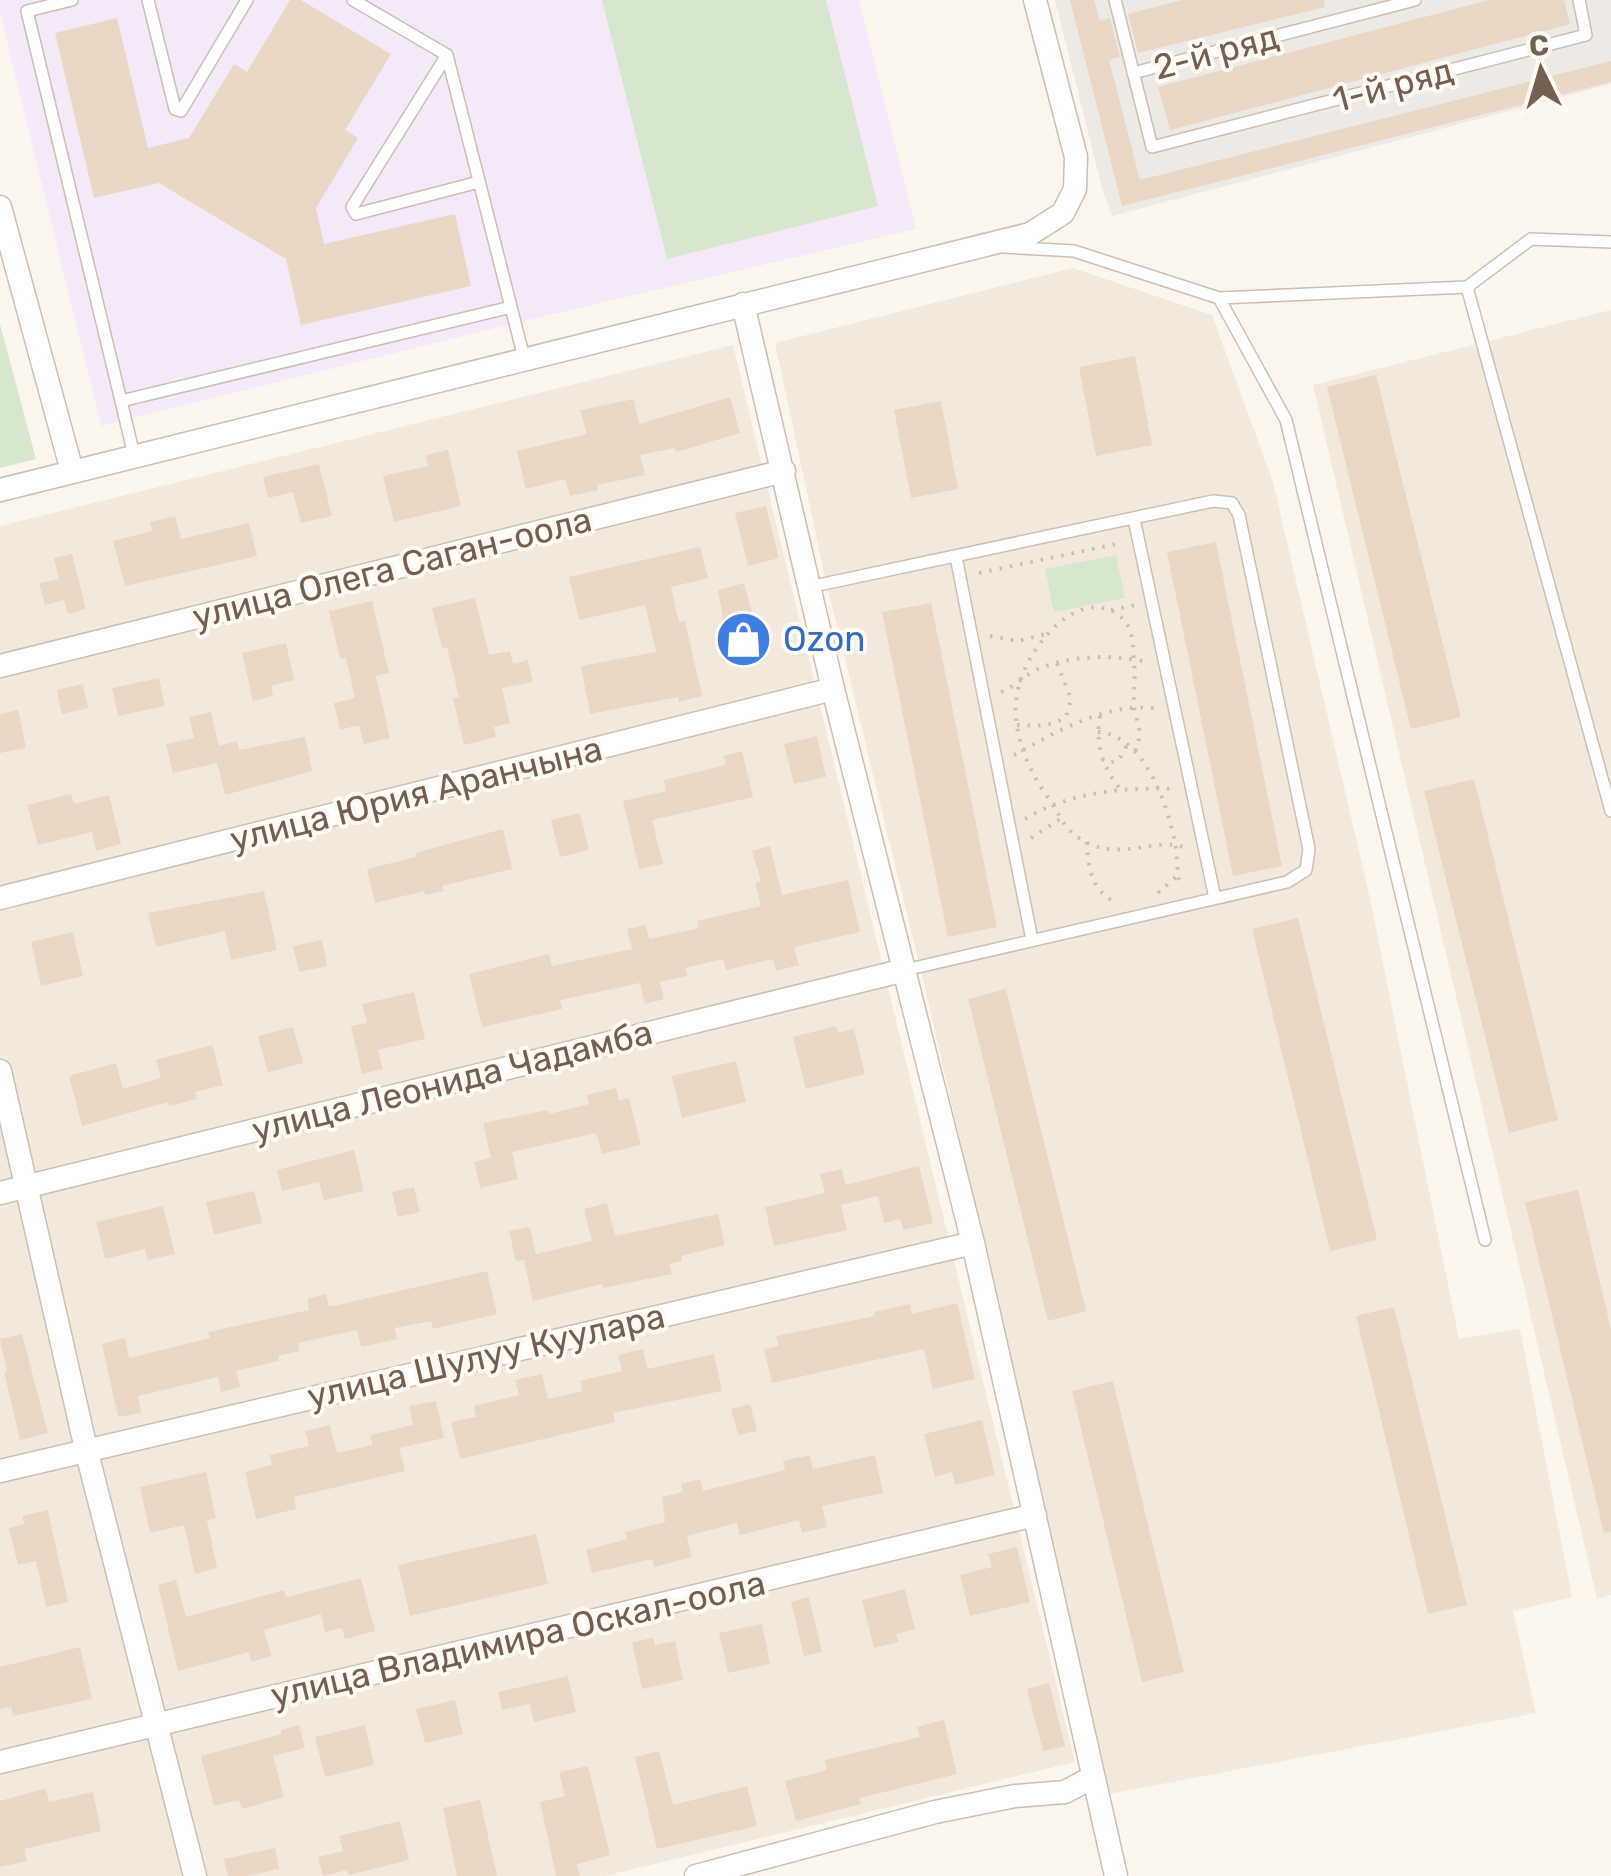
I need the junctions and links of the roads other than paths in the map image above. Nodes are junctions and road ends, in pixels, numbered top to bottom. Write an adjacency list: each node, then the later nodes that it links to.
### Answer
1 (72, 0): 20 (lane)
2 (148, 0): 3 (lane)
3 (247, 0)
4 (353, 0): 9 (lane)
5 (1035, 0): 14 (street)
6 (1114, 0): 10 (lane)
7 (1416, 0): 10 (lane, 2-й ряд)
8 (1580, 3): 10 (lane, 1-й ряд)
9 (447, 55): 11 (lane); 11 (lane)
10 (1133, 74)
11 (479, 182): 18 (lane)
12 (0, 207): 22 (street)
13 (1611, 242): 15 (lane)
14 (980, 246): 16 (lane); 17 (street)
15 (1466, 287): 16 (lane); 30 (lane)
16 (1218, 298): 38 (lane)
17 (743, 304): 19 (street); 23 (street)
18 (511, 307): 19 (lane); 20 (lane)
19 (524, 358): 21 (street)
20 (121, 400): 21 (lane)
21 (134, 455): 22 (street)
22 (72, 471): 24 (street)
23 (784, 471): 27 (street); 28 (street, улица Олега Саган-оола)
24 (0, 490)
25 (1134, 519): 26 (lane); 32 (lane); 32 (lane)
26 (956, 557): 27 (lane); 33 (lane)
27 (809, 586): 29 (street)
28 (0, 666)
29 (832, 689): 31 (street, улица Юрия Аранчына); 34 (street)
30 (1611, 811)
31 (0, 898)
32 (1215, 898): 33 (lane)
33 (1032, 940): 34 (lane)
34 (905, 970): 36 (street, улица Леонида Чадамба); 39 (street)
35 (0, 1071): 36 (street)
36 (27, 1186): 37 (street, улица Леонида Чадамба); 40 (street)
37 (0, 1193)
38 (1485, 1240)
39 (973, 1243): 40 (street, улица Шулуу Куулара); 42 (street)
40 (86, 1449): 41 (street, улица Шулуу Куулара); 43 (street)
41 (0, 1470)
42 (1036, 1515): 43 (street, улица Владимира Оскал-оола); 45 (street)
43 (159, 1724): 44 (street, улица Владимира Оскал-оола); 46 (street)
44 (0, 1762)
45 (1094, 1777): 47 (street); 48 (street)
46 (195, 1876)
47 (696, 1876)
48 (1116, 1876)

